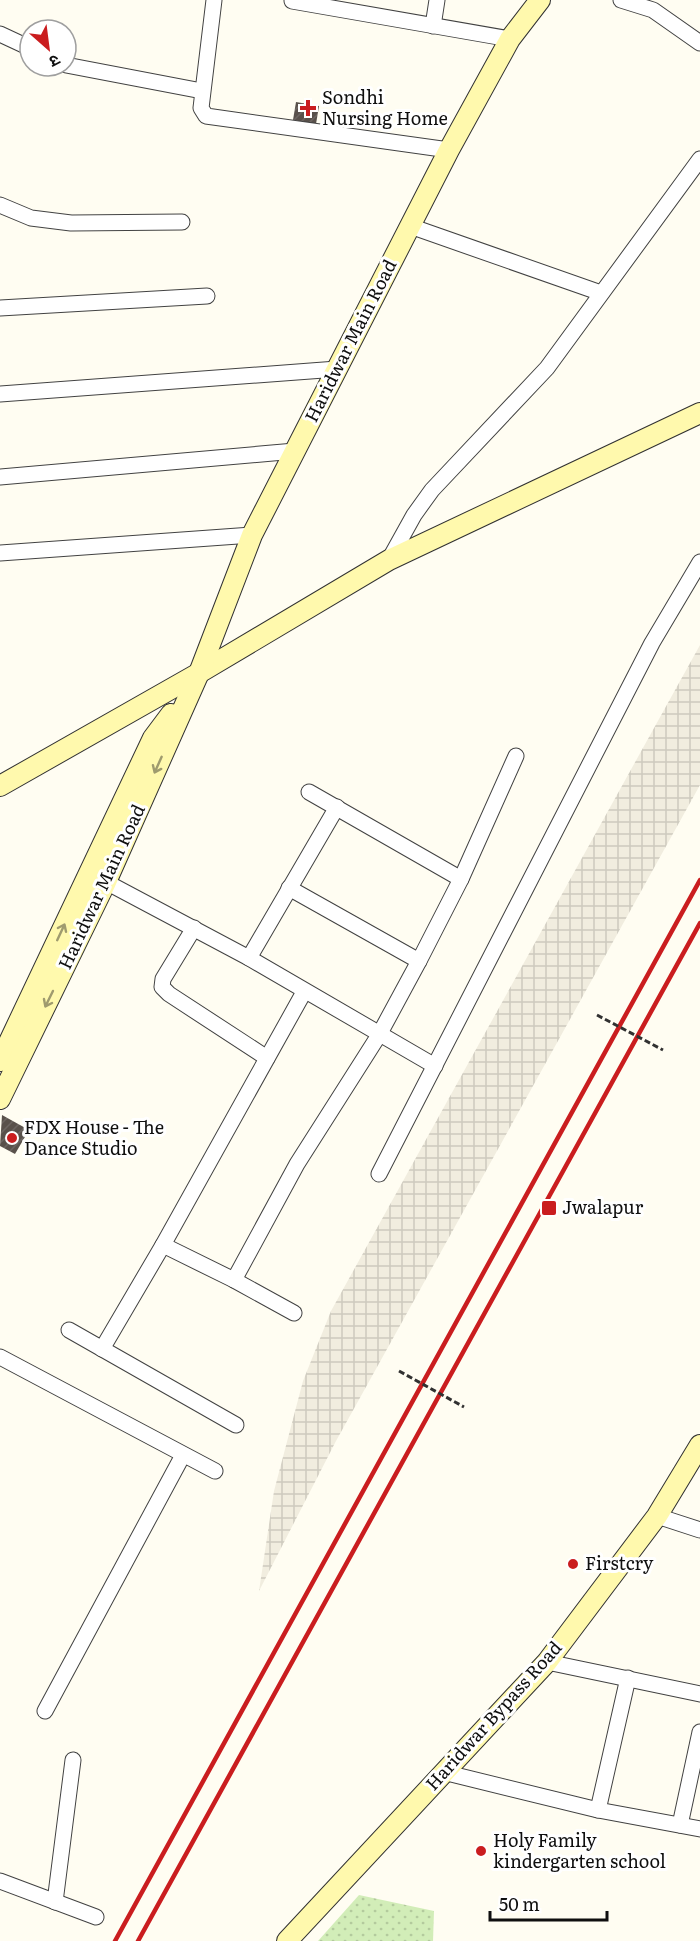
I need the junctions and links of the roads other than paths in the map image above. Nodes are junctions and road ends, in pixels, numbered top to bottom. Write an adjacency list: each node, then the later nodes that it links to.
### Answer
1 (214, 0): 13 (street)
2 (437, 0): 7 (street)
3 (540, 0): 6 (main road, Haridwar Main Road)
4 (621, 0): 11 (street)
5 (302, 2): 7 (street)
6 (526, 9): 9 (main road, Haridwar Main Road)
7 (433, 26): 9 (street)
8 (0, 34): 10 (street)
9 (510, 39): 14 (main road, Haridwar Main Road)
10 (18, 42)
11 (700, 43)
12 (78, 67): 13 (street)
13 (202, 91): 14 (street)
14 (448, 150): 18 (main road, Haridwar Main Road)
15 (700, 159): 19 (street)
16 (0, 205): 17 (street)
17 (182, 222)
18 (410, 226): 19 (street); 22 (main road, Haridwar Main Road)
19 (601, 293): 29 (street)
20 (207, 296): 21 (street)
21 (0, 308)
22 (337, 369): 23 (street); 25 (main road, Haridwar Main Road)
23 (0, 394)
24 (700, 413): 29 (main road)
25 (295, 451): 26 (street); 27 (main road, Haridwar Main Road)
26 (0, 477)
27 (252, 535): 28 (street); 31 (main road, Haridwar Main Road)
28 (0, 553)
29 (389, 560): 31 (main road)
30 (700, 562): 46 (street)
31 (199, 674): 33 (main road); 37 (main road, Haridwar Main Road, one-way to 37); 45 (main road, Haridwar Main Road, one-way to 31)
32 (516, 756): 36 (street)
33 (0, 786)
34 (309, 792): 35 (street)
35 (337, 807): 36 (street); 38 (street)
36 (461, 879): 41 (street)
37 (106, 882): 39 (street); 47 (main road, Haridwar Main Road, one-way to 47)
38 (289, 888): 40 (street); 41 (street)
39 (194, 928): 40 (street); 44 (street)
40 (249, 958): 42 (street)
41 (419, 961): 43 (street)
42 (304, 992): 43 (street); 44 (street)
43 (379, 1035): 46 (street); 50 (street)
44 (267, 1058): 49 (street)
45 (0, 1061)
46 (435, 1066): 48 (street)
47 (0, 1099)
48 (379, 1174)
49 (163, 1245): 50 (street); 53 (street)
50 (234, 1280): 51 (street)
51 (294, 1313)
52 (69, 1330): 53 (street)
53 (102, 1349): 55 (street)
54 (0, 1357): 57 (street)
55 (236, 1425)
56 (700, 1444): 59 (main road, Haridwar Bypass Road)
57 (183, 1455): 58 (street); 64 (street)
58 (215, 1471)
59 (657, 1516): 60 (street); 61 (main road, Haridwar Bypass Road)
60 (700, 1530)
61 (547, 1662): 62 (street); 67 (main road, Haridwar Bypass Road)
62 (628, 1678): 63 (street); 68 (street)
63 (700, 1694)
64 (45, 1711)
65 (700, 1732): 69 (street)
66 (74, 1760): 72 (street)
67 (443, 1772): 68 (street); 74 (main road, Haridwar Bypass Road)
68 (598, 1810): 69 (street)
69 (680, 1825): 70 (street)
70 (700, 1829)
71 (0, 1881): 72 (street)
72 (55, 1902): 73 (street)
73 (96, 1917)
74 (287, 1941)

